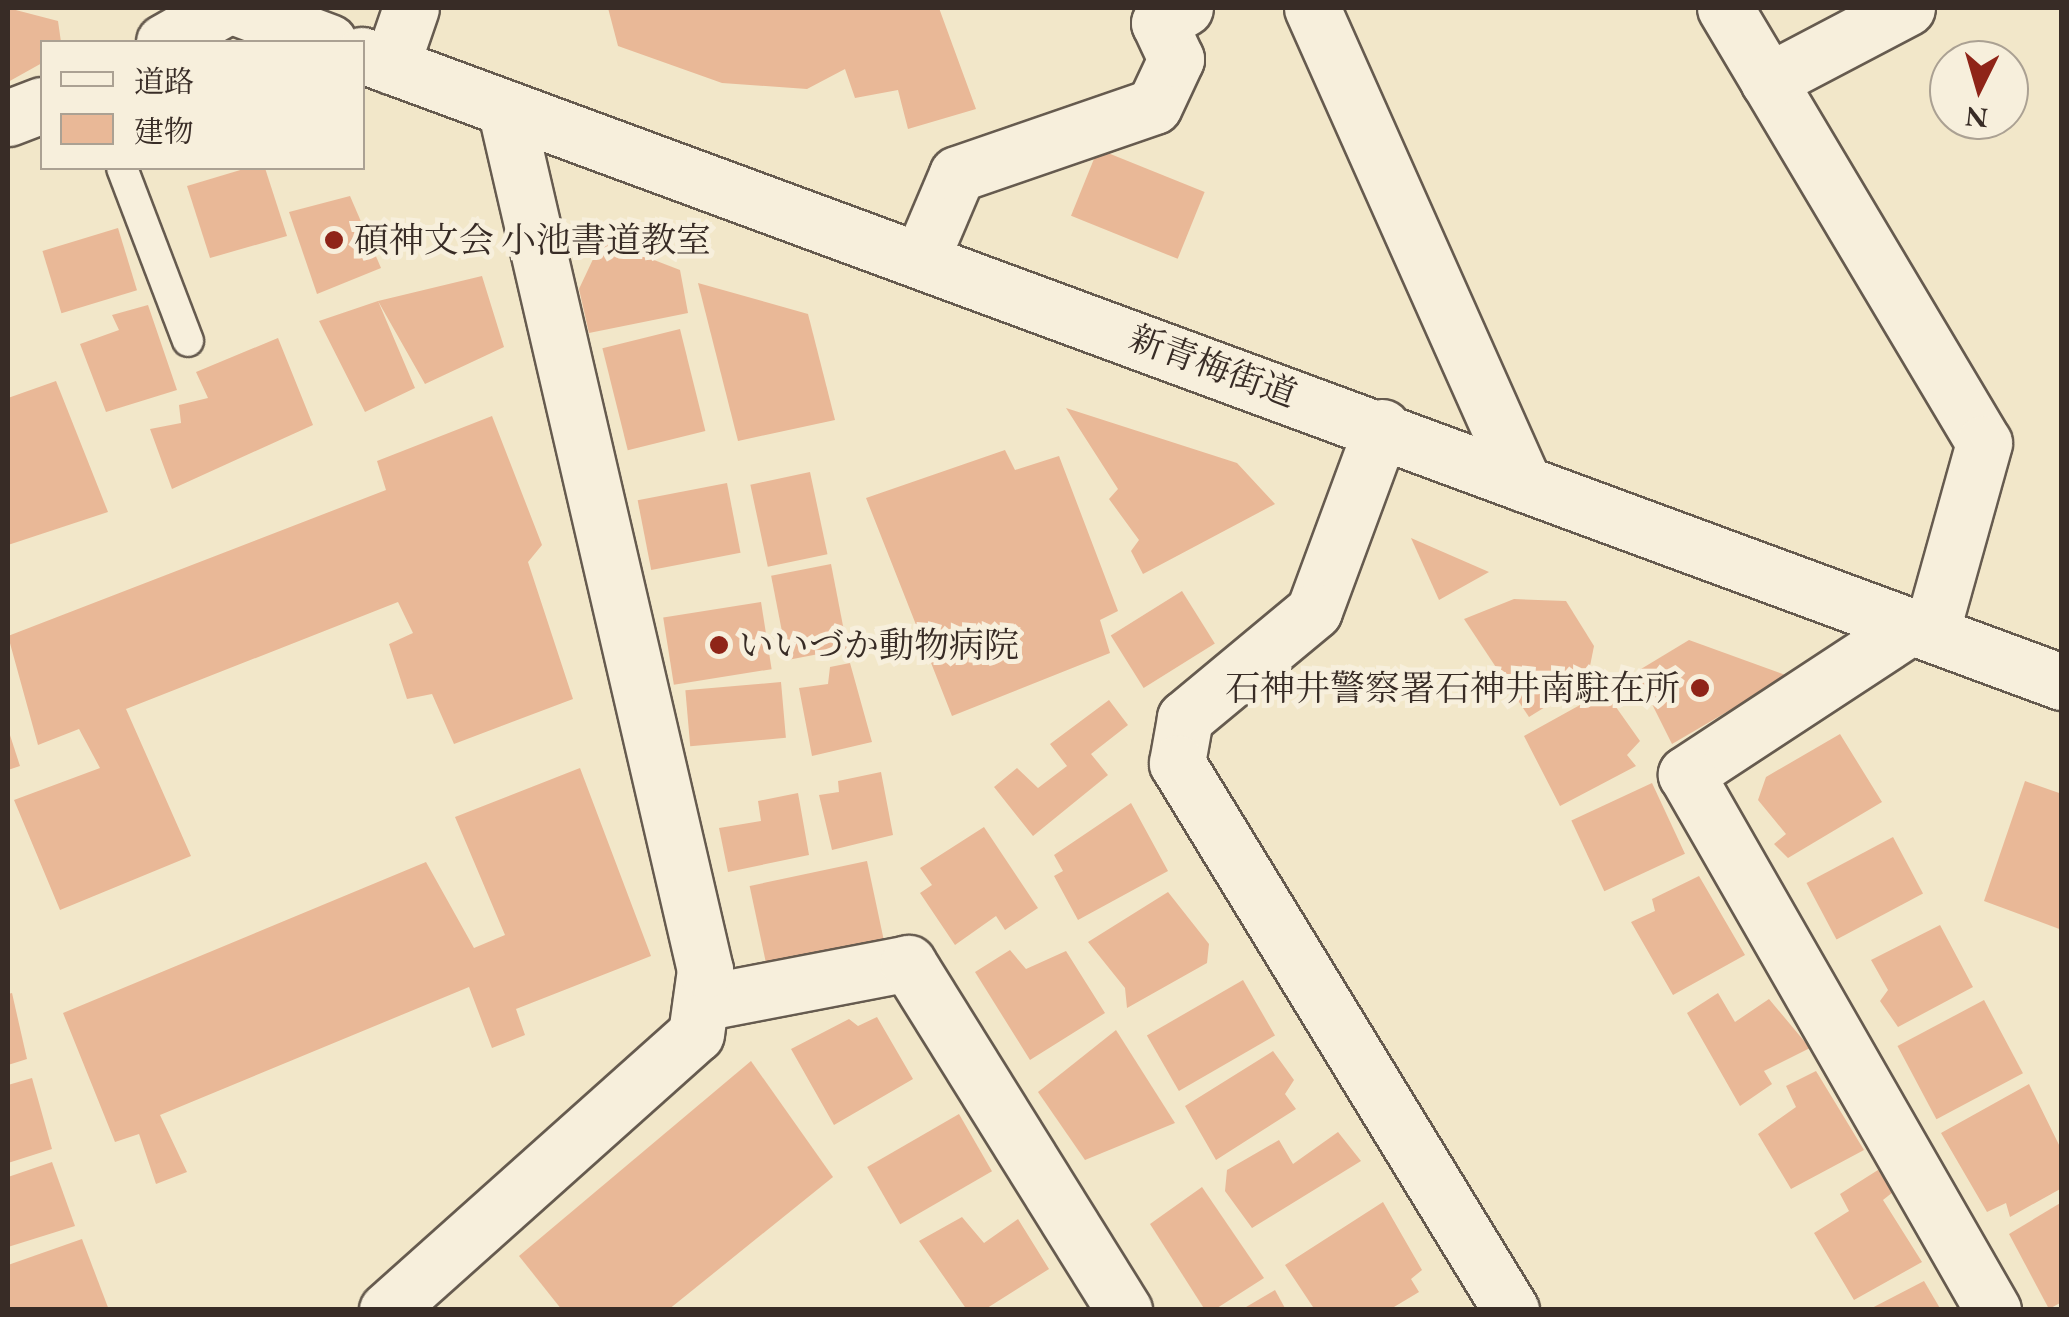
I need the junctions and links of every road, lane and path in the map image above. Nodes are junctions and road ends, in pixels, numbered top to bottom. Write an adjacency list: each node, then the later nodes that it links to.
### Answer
1 (224, 8): 8 (street)
2 (238, 8): 9 (street)
3 (411, 8): 10 (street)
4 (1185, 8): 16 (street)
5 (1312, 8): 19 (street)
6 (1725, 8): 11 (street)
7 (1907, 8): 11 (street)
8 (168, 40)
9 (324, 40)
10 (376, 61): 13 (street, 新青梅街道)
11 (1768, 81): 20 (street)
12 (40, 105): 14 (street)
13 (505, 108): 16 (street, 新青梅街道); 22 (street)
14 (8, 118)
15 (123, 170): 17 (lane)
16 (922, 259): 18 (street, 新青梅街道)
17 (188, 341)
18 (1382, 428): 19 (street, 新青梅街道); 24 (street)
19 (1524, 484): 20 (street, 新青梅街道)
20 (1922, 629): 21 (street, 新青梅街道); 27 (street)
21 (2062, 682)
22 (701, 1002): 23 (street); 26 (street)
23 (440, 1293): 25 (street)
24 (1492, 1303)
25 (386, 1310)
26 (1124, 1310)
27 (1992, 1310)

